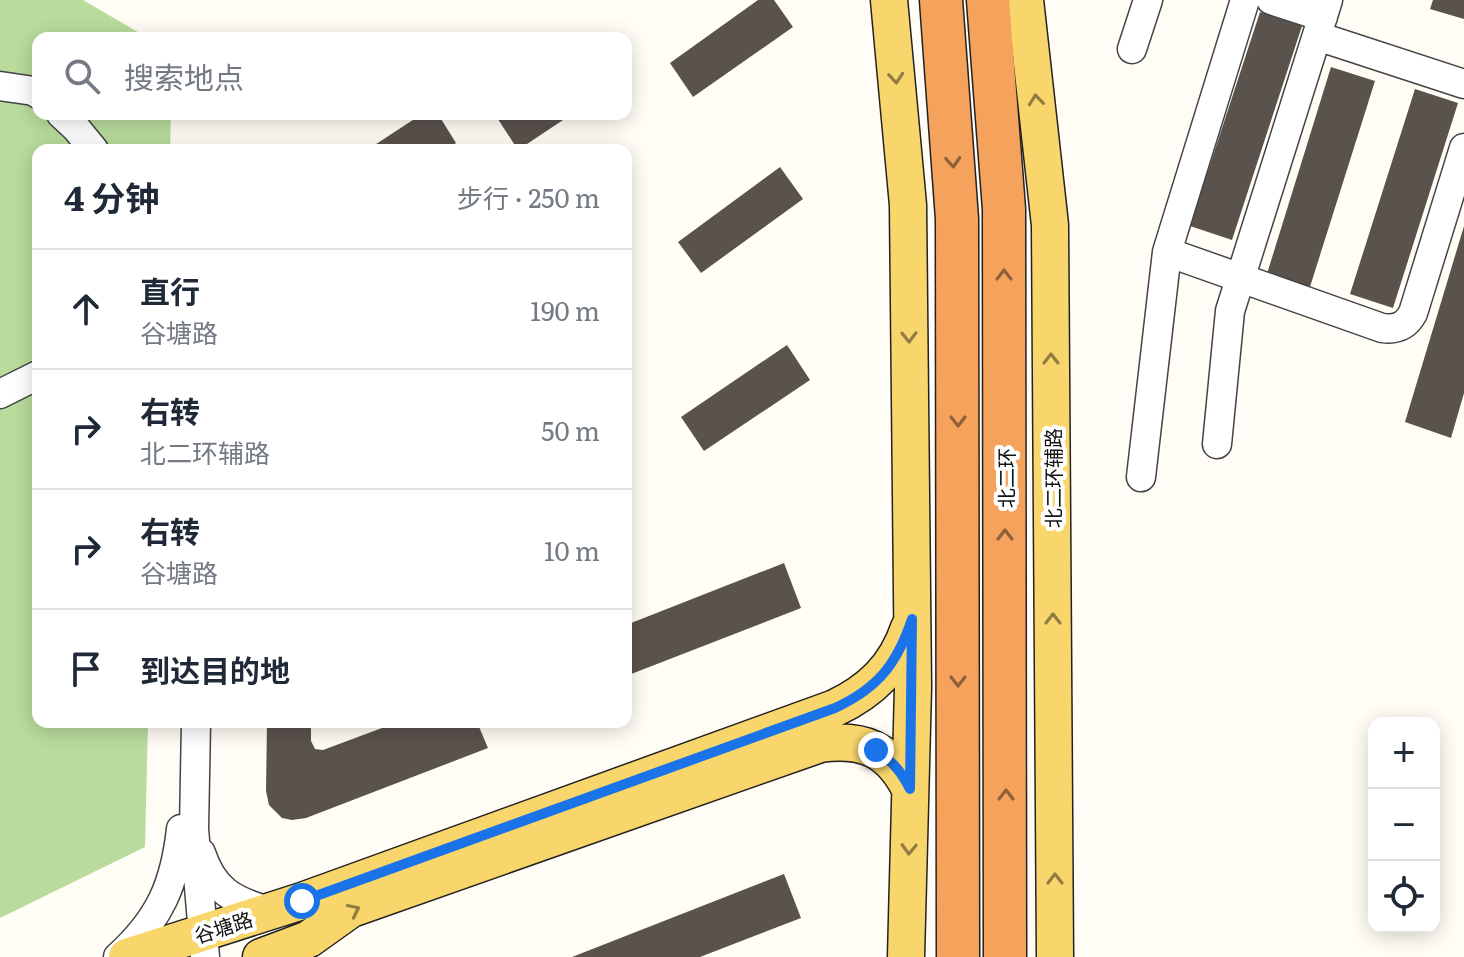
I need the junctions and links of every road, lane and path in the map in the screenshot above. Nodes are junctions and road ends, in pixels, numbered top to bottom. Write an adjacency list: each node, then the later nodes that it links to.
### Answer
1 (889, 0): 22 (main road, one-way to 22)
2 (941, 0): 34 (highway, one-way to 34)
3 (988, 0): 35 (highway, 北二环, one-way to 3)
4 (1025, 0): 36 (main road, 北二环辅路, one-way to 4)
5 (1148, 0): 9 (street)
6 (1245, 0): 16 (street)
7 (1271, 0): 8 (street)
8 (1323, 18): 10 (street); 17 (street)
9 (1132, 49)
10 (1464, 84)
11 (0, 86): 12 (street)
12 (32, 91)
13 (67, 120): 14 (street)
14 (89, 144)
15 (1464, 148): 17 (street)
16 (1167, 252): 17 (street); 21 (street)
17 (1241, 279): 20 (street)
18 (32, 378): 19 (street)
19 (0, 394)
20 (1217, 444)
21 (1141, 477)
22 (912, 619): 25 (main road); 27 (main road, 谷塘路)
23 (183, 728): 26 (street)
24 (196, 728): 26 (street)
25 (910, 789): 29 (main road, 谷塘路, one-way to 25); 33 (main road, one-way to 33)
26 (188, 829): 27 (street); 28 (street); 30 (street)
27 (269, 911): 28 (main road, 谷塘路)
28 (197, 946): 31 (main road, 谷塘路)
29 (294, 948): 32 (main road, 谷塘路)
30 (118, 957)
31 (127, 957)
32 (261, 957)
33 (906, 957)
34 (958, 957)
35 (1005, 957)
36 (1055, 957)

